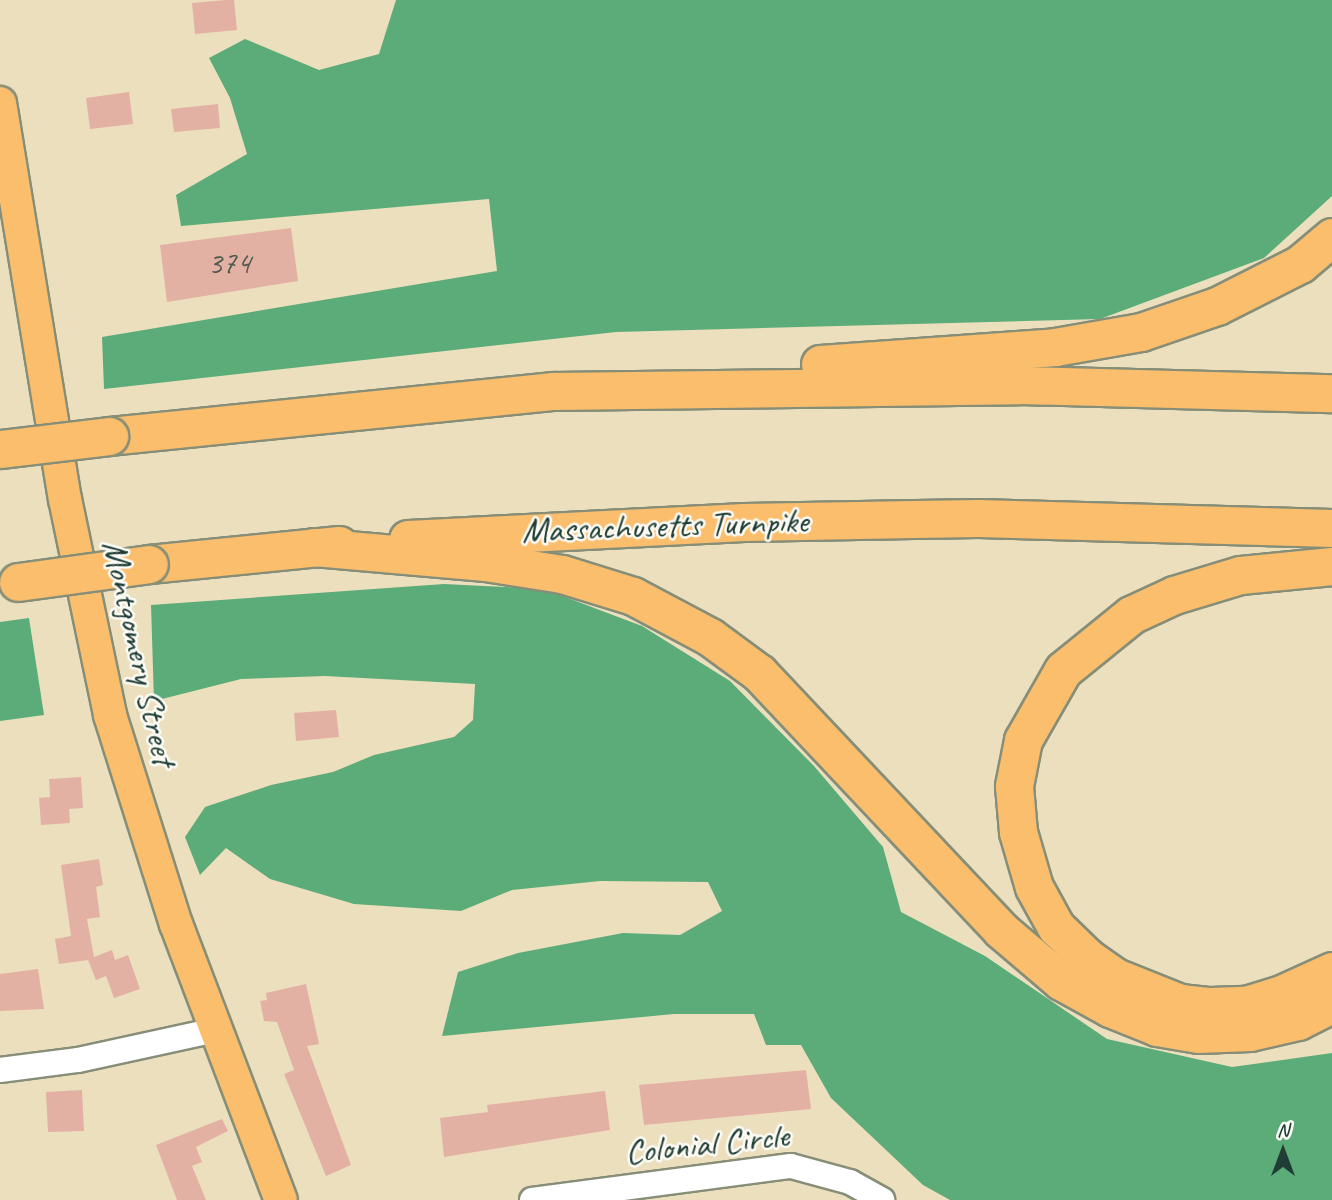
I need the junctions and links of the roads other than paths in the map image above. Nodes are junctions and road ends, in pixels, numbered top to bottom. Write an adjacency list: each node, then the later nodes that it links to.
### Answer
1 (0, 103): 12 (main road, Montgomery Street)
2 (1332, 237): 3 (highway)
3 (553, 391): 4 (highway); 5 (highway, bridge)
4 (1332, 393)
5 (0, 449)
6 (1332, 528): 7 (highway, Massachusetts Turnpike)
7 (314, 547): 9 (highway, Massachusetts Turnpike, bridge); 11 (highway)
8 (1332, 566): 10 (highway)
9 (9, 584)
10 (1332, 971)
11 (1332, 1004)
12 (216, 1030): 13 (street); 14 (main road, Montgomery Street)
13 (0, 1070)
14 (281, 1200)
15 (532, 1200): 16 (street, Colonial Circle)
16 (882, 1200)

